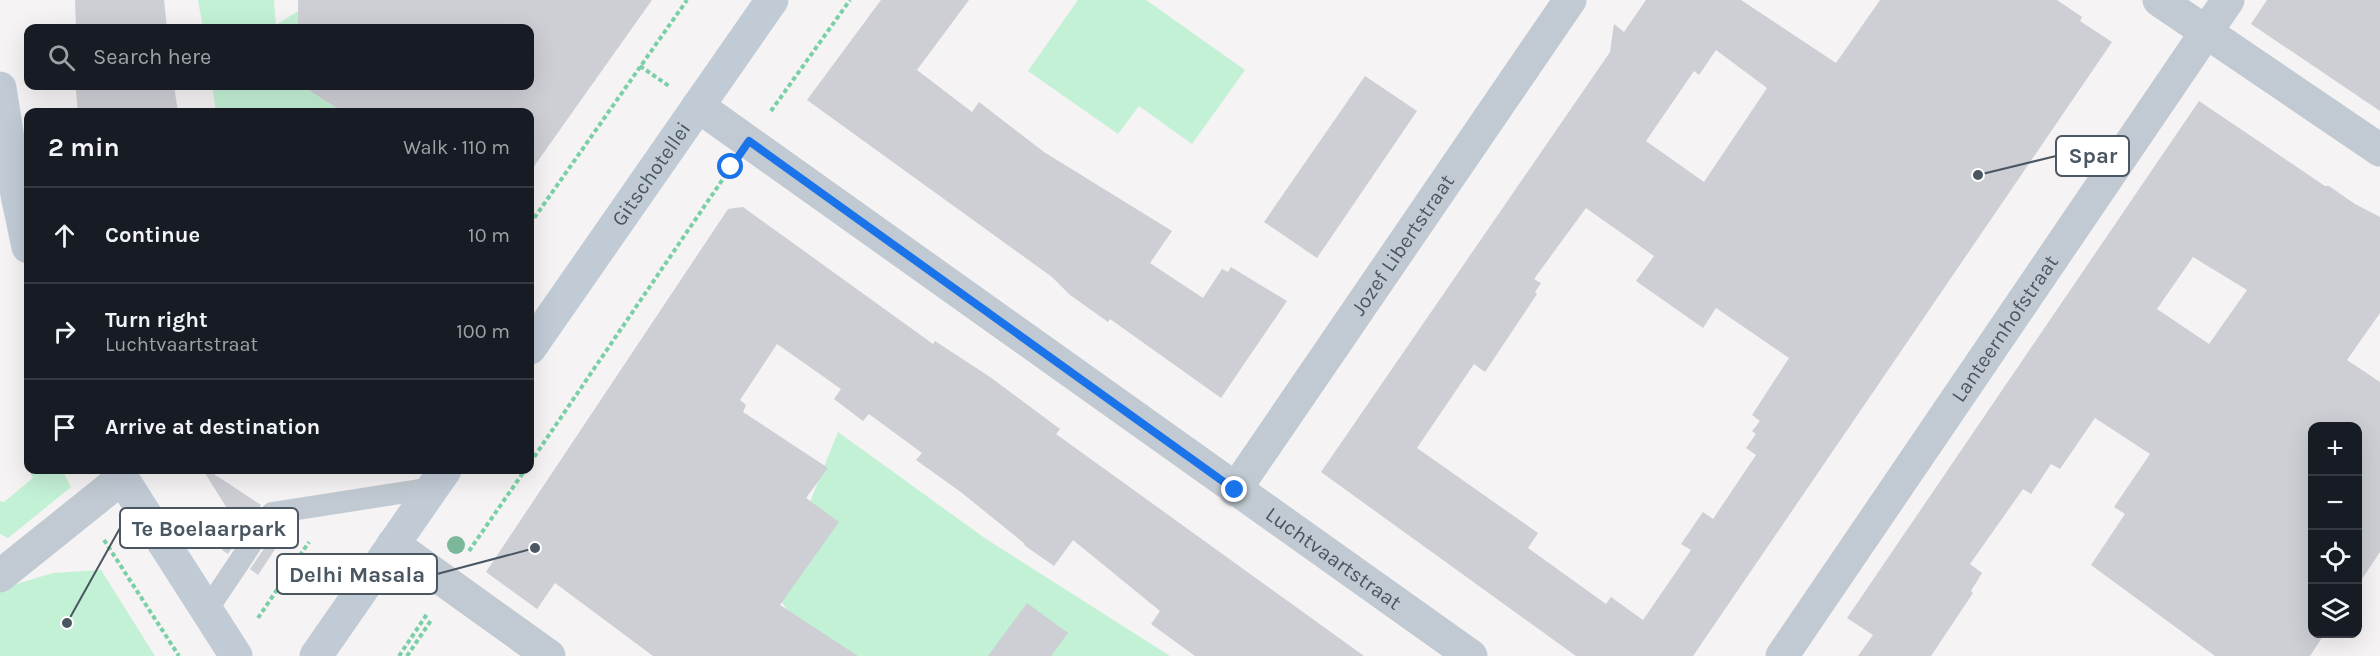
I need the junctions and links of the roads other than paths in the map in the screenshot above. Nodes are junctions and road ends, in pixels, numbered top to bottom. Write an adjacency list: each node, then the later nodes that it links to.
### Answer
1 (772, 0): 7 (street, Gitschotellei)
2 (1570, 0): 13 (street, Jozef Libertstraat)
3 (2159, 0): 5 (street)
4 (2228, 0): 5 (street, Lanteernhofstraat)
5 (2206, 32): 8 (street); 21 (street, Lanteernhofstraat)
6 (0, 88): 9 (street)
7 (698, 106): 10 (street, Gitschotellei); 13 (street, Luchtvaartstraat)
8 (2380, 150)
9 (24, 230)
10 (534, 342)
11 (119, 474): 15 (street); 16 (street)
12 (438, 479): 14 (street); 16 (lane)
13 (1235, 490): 20 (street, Luchtvaartstraat)
14 (393, 544): 18 (street); 19 (street)
15 (0, 576)
16 (207, 610): 17 (street)
17 (235, 655)
18 (316, 656)
19 (549, 656)
20 (1471, 656)
21 (1782, 656)

